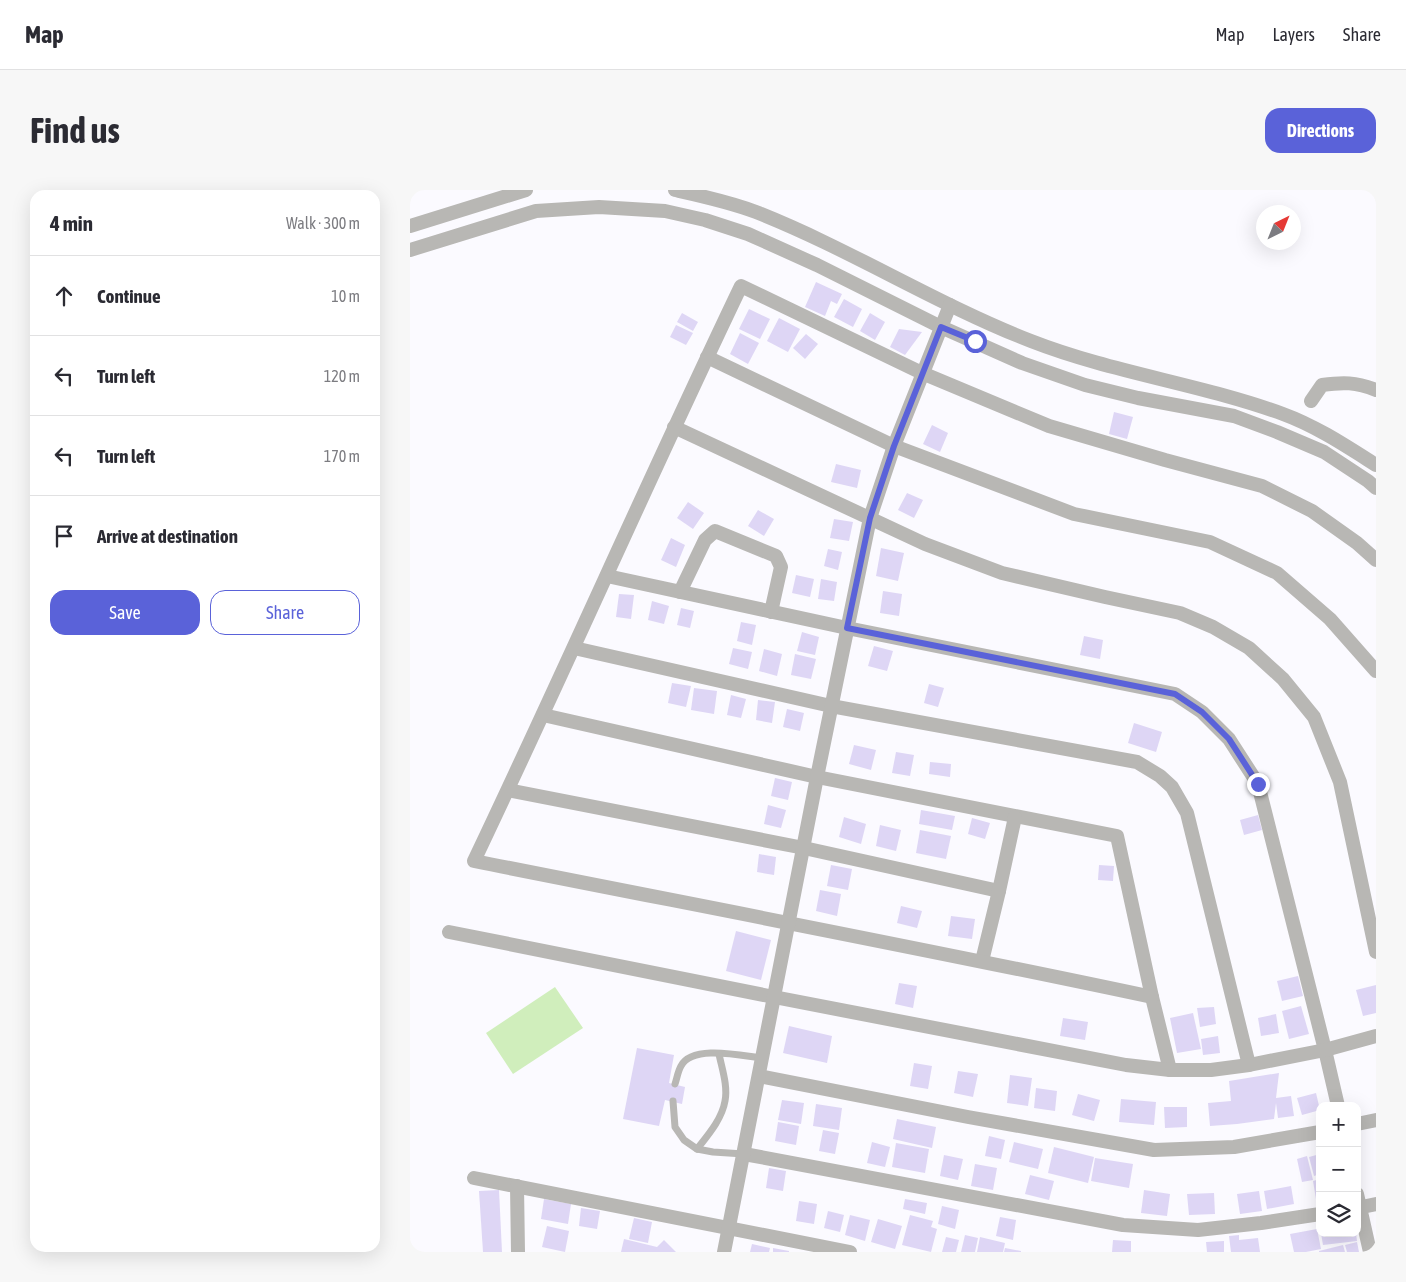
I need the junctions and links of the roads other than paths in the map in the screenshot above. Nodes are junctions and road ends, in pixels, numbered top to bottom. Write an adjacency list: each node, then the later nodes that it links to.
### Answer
1 (526, 190): 3 (street)
2 (675, 190): 5 (street)
3 (410, 226)
4 (410, 250): 6 (street)
5 (950, 306): 6 (street); 13 (street)
6 (941, 327): 8 (street); 14 (street)
7 (707, 357): 8 (street); 11 (street); 12 (street)
8 (922, 373): 12 (street); 16 (street)
9 (1376, 390): 10 (street)
10 (1311, 401)
11 (674, 427): 15 (street); 17 (street)
12 (894, 446): 15 (street); 22 (street)
13 (1376, 465)
14 (1376, 488)
15 (870, 518): 20 (street); 32 (street)
16 (1376, 560)
17 (607, 576): 18 (street); 21 (street)
18 (680, 592): 19 (street); 19 (street)
19 (771, 612): 20 (street)
20 (847, 628): 23 (street); 37 (street)
21 (574, 648): 23 (street); 24 (street)
22 (1376, 671)
23 (831, 706): 25 (street); 40 (street)
24 (543, 715): 25 (street); 26 (street)
25 (817, 777): 27 (street); 28 (street)
26 (508, 790): 28 (street); 30 (street)
27 (1015, 817): 29 (street); 35 (street)
28 (804, 848): 29 (street); 30 (street)
29 (999, 891): 33 (street)
30 (789, 924): 33 (street); 34 (street)
31 (449, 932): 34 (street)
32 (1376, 952)
33 (982, 961): 35 (street)
34 (774, 997): 39 (street); 41 (street)
35 (1152, 997): 41 (street)
36 (1376, 1036): 37 (street)
37 (1325, 1050): 40 (street); 45 (street)
38 (720, 1054): 39 (lane); 43 (lane); 49 (lane)
39 (763, 1058): 42 (street)
40 (1249, 1065): 41 (street)
41 (1170, 1070)
42 (759, 1076): 48 (street); 50 (street)
43 (676, 1084)
44 (672, 1102): 49 (lane)
45 (1337, 1102)
46 (1376, 1120): 47 (street)
47 (1361, 1123)
48 (1316, 1133)
49 (697, 1149): 50 (lane)
50 (744, 1154): 55 (street); 57 (street)
51 (474, 1178): 52 (street)
52 (516, 1186): 57 (street); 59 (street)
53 (1361, 1203): 54 (street)
54 (1376, 1204)
55 (1316, 1215)
56 (1361, 1215): 62 (street)
57 (729, 1228): 58 (street); 60 (street)
58 (808, 1248): 61 (street)
59 (518, 1252)
60 (724, 1252)
61 (850, 1252)
62 (1370, 1252)

